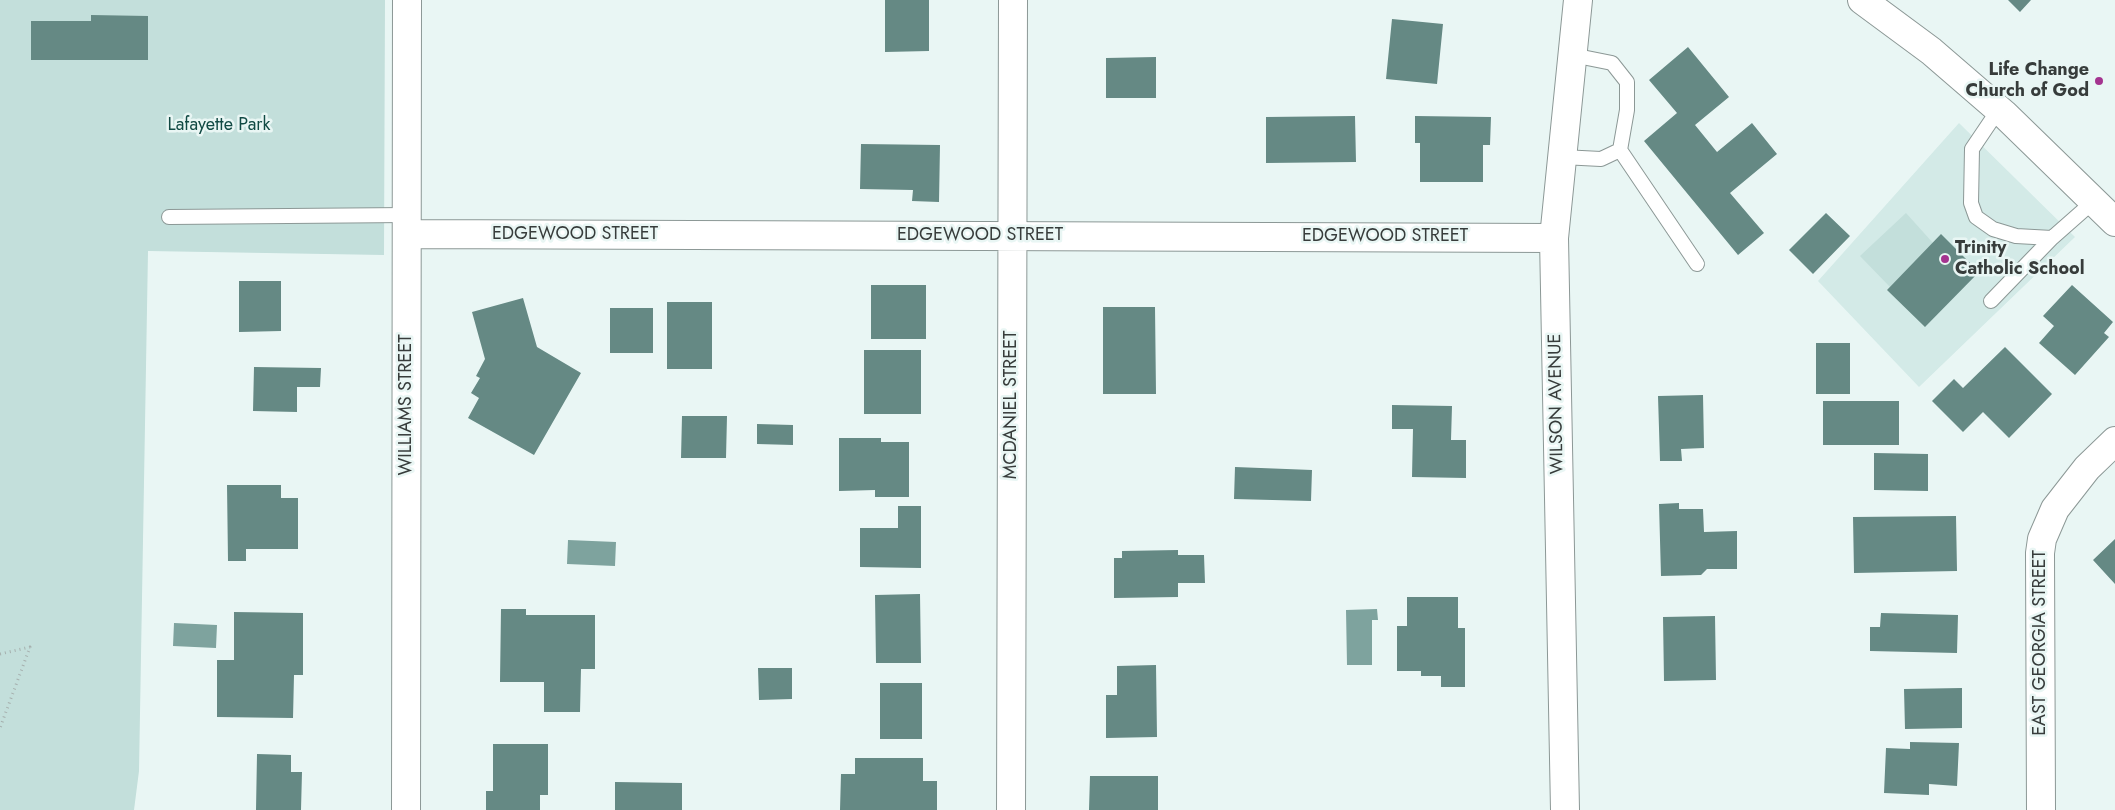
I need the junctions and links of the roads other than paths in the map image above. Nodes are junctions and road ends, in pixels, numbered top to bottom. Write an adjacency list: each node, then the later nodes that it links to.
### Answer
1 (407, 0): 12 (street, WILLIAMS STREET)
2 (1013, 0): 13 (street, MCDANIEL STREET)
3 (1578, 0): 5 (street, WILSON AVENUE)
4 (1862, 0): 6 (street)
5 (1572, 55): 7 (lane); 8 (street, WILSON AVENUE)
6 (1999, 109): 9 (street); 15 (lane)
7 (1620, 150): 8 (lane); 16 (lane)
8 (1562, 157): 14 (street, WILSON AVENUE)
9 (2094, 201): 11 (street); 15 (lane)
10 (169, 216): 12 (lane)
11 (2115, 222)
12 (407, 225): 13 (street, EDGEWOOD STREET); 19 (street, WILLIAMS STREET)
13 (1013, 236): 14 (street, EDGEWOOD STREET); 20 (street, MCDANIEL STREET)
14 (1554, 238): 21 (street, WILSON AVENUE)
15 (2052, 238): 17 (lane)
16 (1697, 264)
17 (1991, 301)
18 (2115, 441): 22 (street, EAST GEORGIA STREET)
19 (406, 810)
20 (1011, 810)
21 (1564, 810)
22 (2041, 810)

